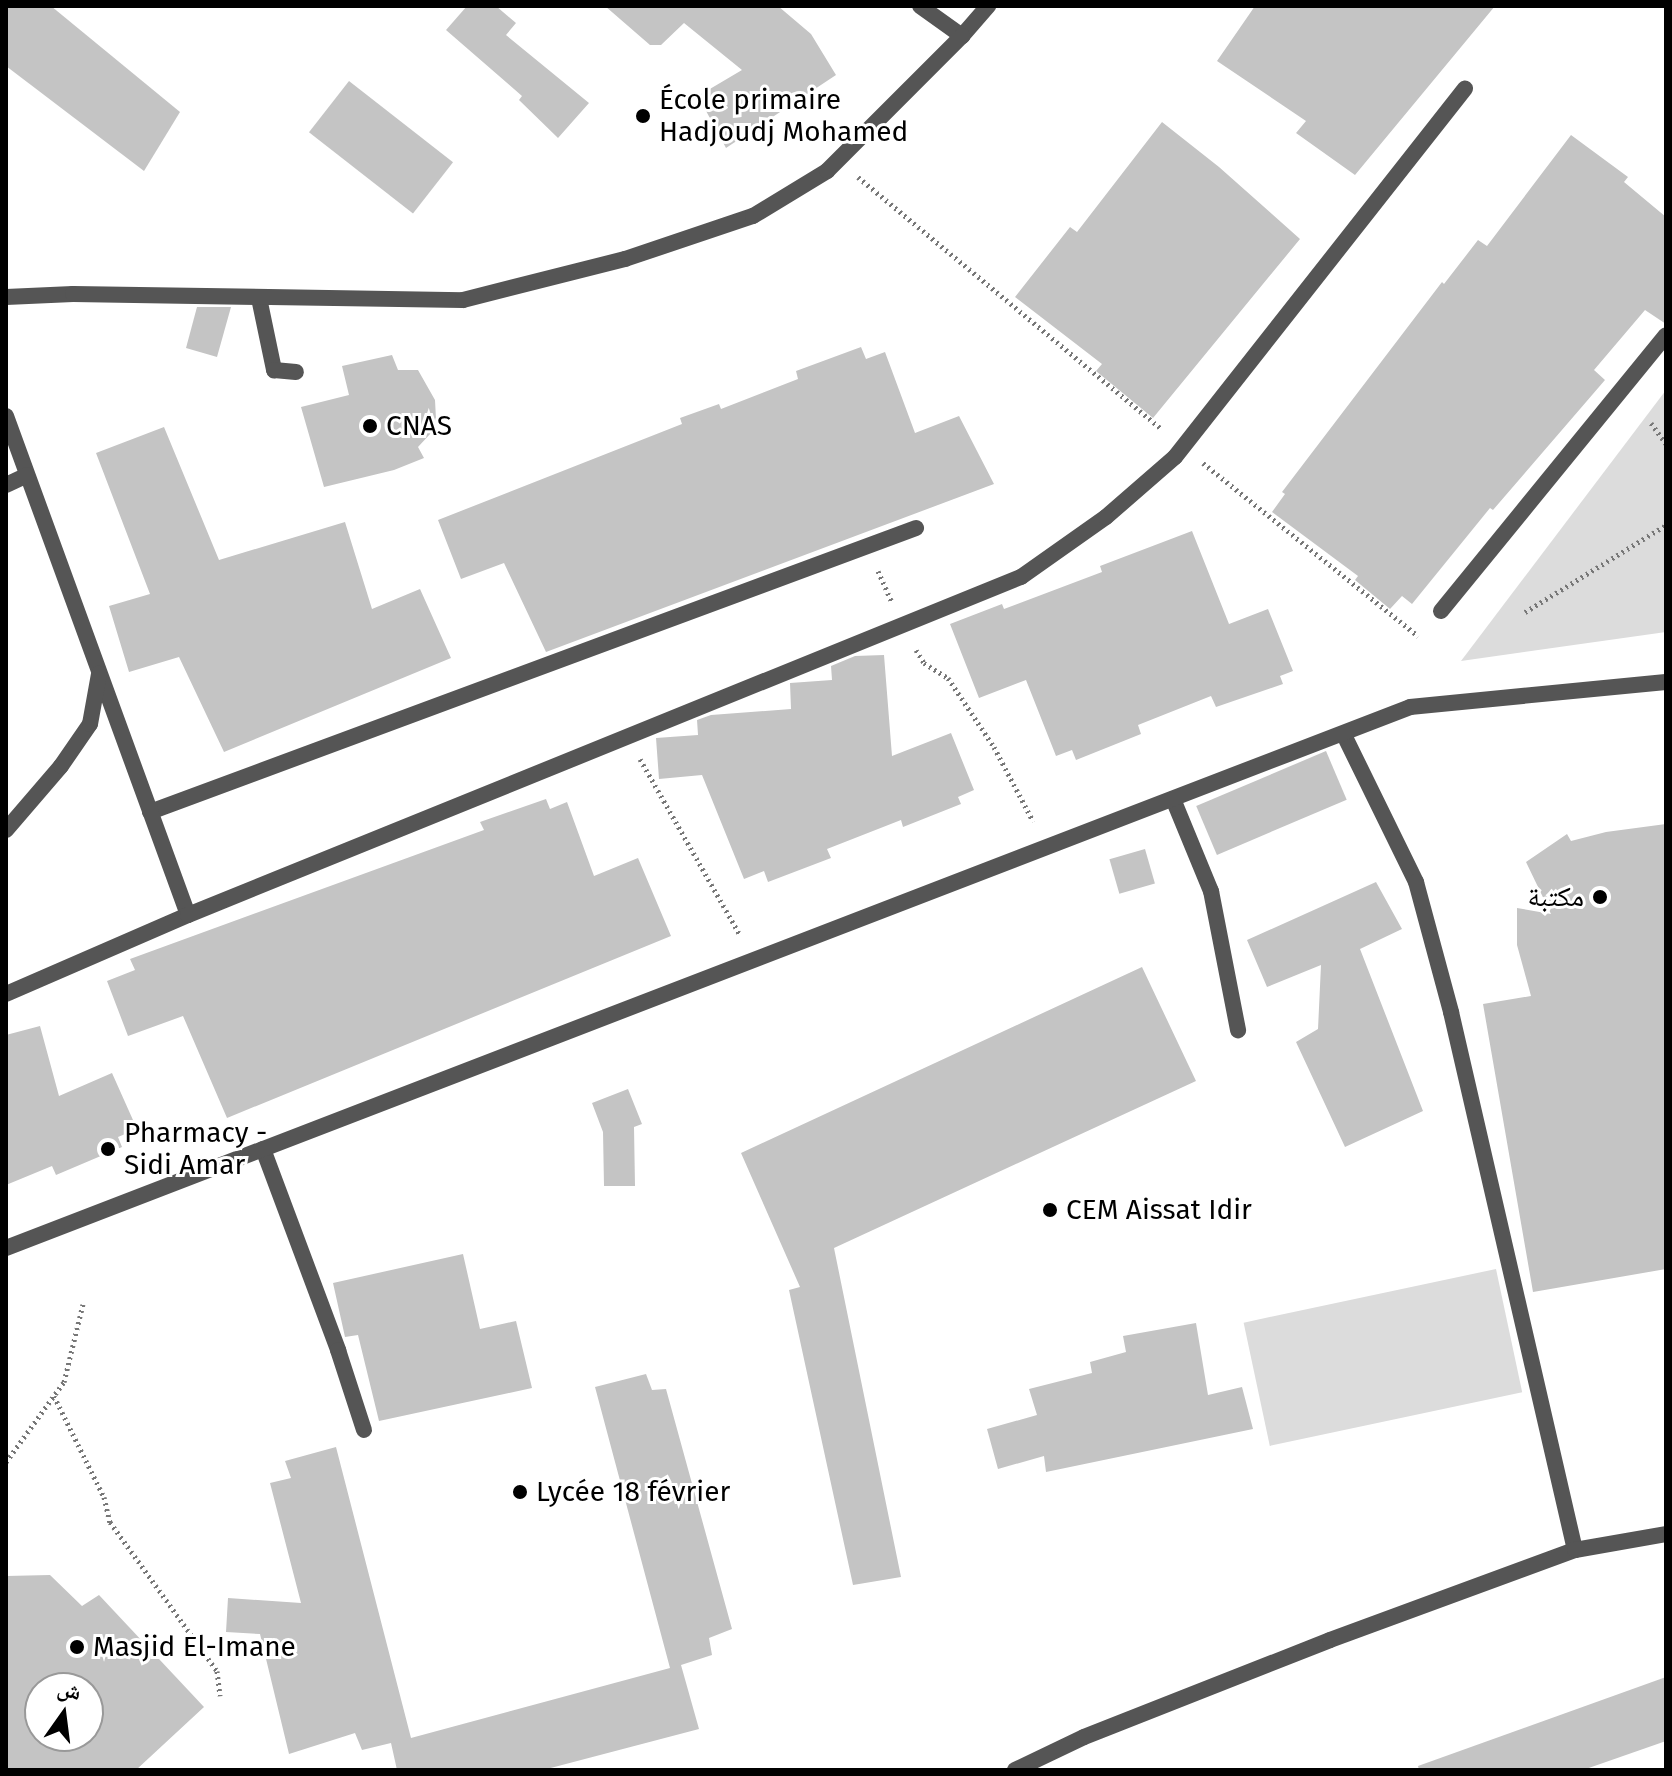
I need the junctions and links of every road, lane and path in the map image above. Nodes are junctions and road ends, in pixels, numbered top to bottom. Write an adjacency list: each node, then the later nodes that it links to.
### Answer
1 (920, 6): 3 (street)
2 (988, 6): 3 (street)
3 (962, 36): 7 (street)
4 (1465, 89): 13 (street)
5 (854, 174): 13 (path)
6 (6, 297): 7 (street)
7 (259, 298): 9 (street)
8 (1666, 335): 19 (street)
9 (296, 372)
10 (6, 416): 14 (street)
11 (1651, 423): 12 (path)
12 (1666, 444)
13 (1183, 447): 21 (street); 22 (path)
14 (27, 475): 15 (street); 23 (street)
15 (6, 485)
16 (1666, 525): 20 (path)
17 (916, 528): 18 (street)
18 (868, 546): 21 (path); 28 (street)
19 (1441, 611)
20 (1525, 612)
21 (903, 628): 26 (street); 30 (path)
22 (1418, 636)
23 (99, 672): 28 (street); 29 (street)
24 (1666, 682): 25 (street)
25 (1344, 735): 27 (street); 42 (street)
26 (629, 739): 31 (street); 32 (path)
27 (1173, 799): 30 (street); 34 (street)
28 (150, 812): 31 (street)
29 (6, 830)
30 (1046, 847): 32 (street)
31 (188, 915): 33 (street)
32 (754, 960): 35 (street)
33 (6, 994)
34 (1238, 1030)
35 (263, 1149): 36 (street); 39 (street)
36 (6, 1248)
37 (83, 1304): 38 (path)
38 (54, 1396): 40 (path); 43 (path)
39 (364, 1430)
40 (6, 1462)
41 (1666, 1534): 42 (street)
42 (1575, 1550): 44 (street)
43 (220, 1696)
44 (1015, 1770)

